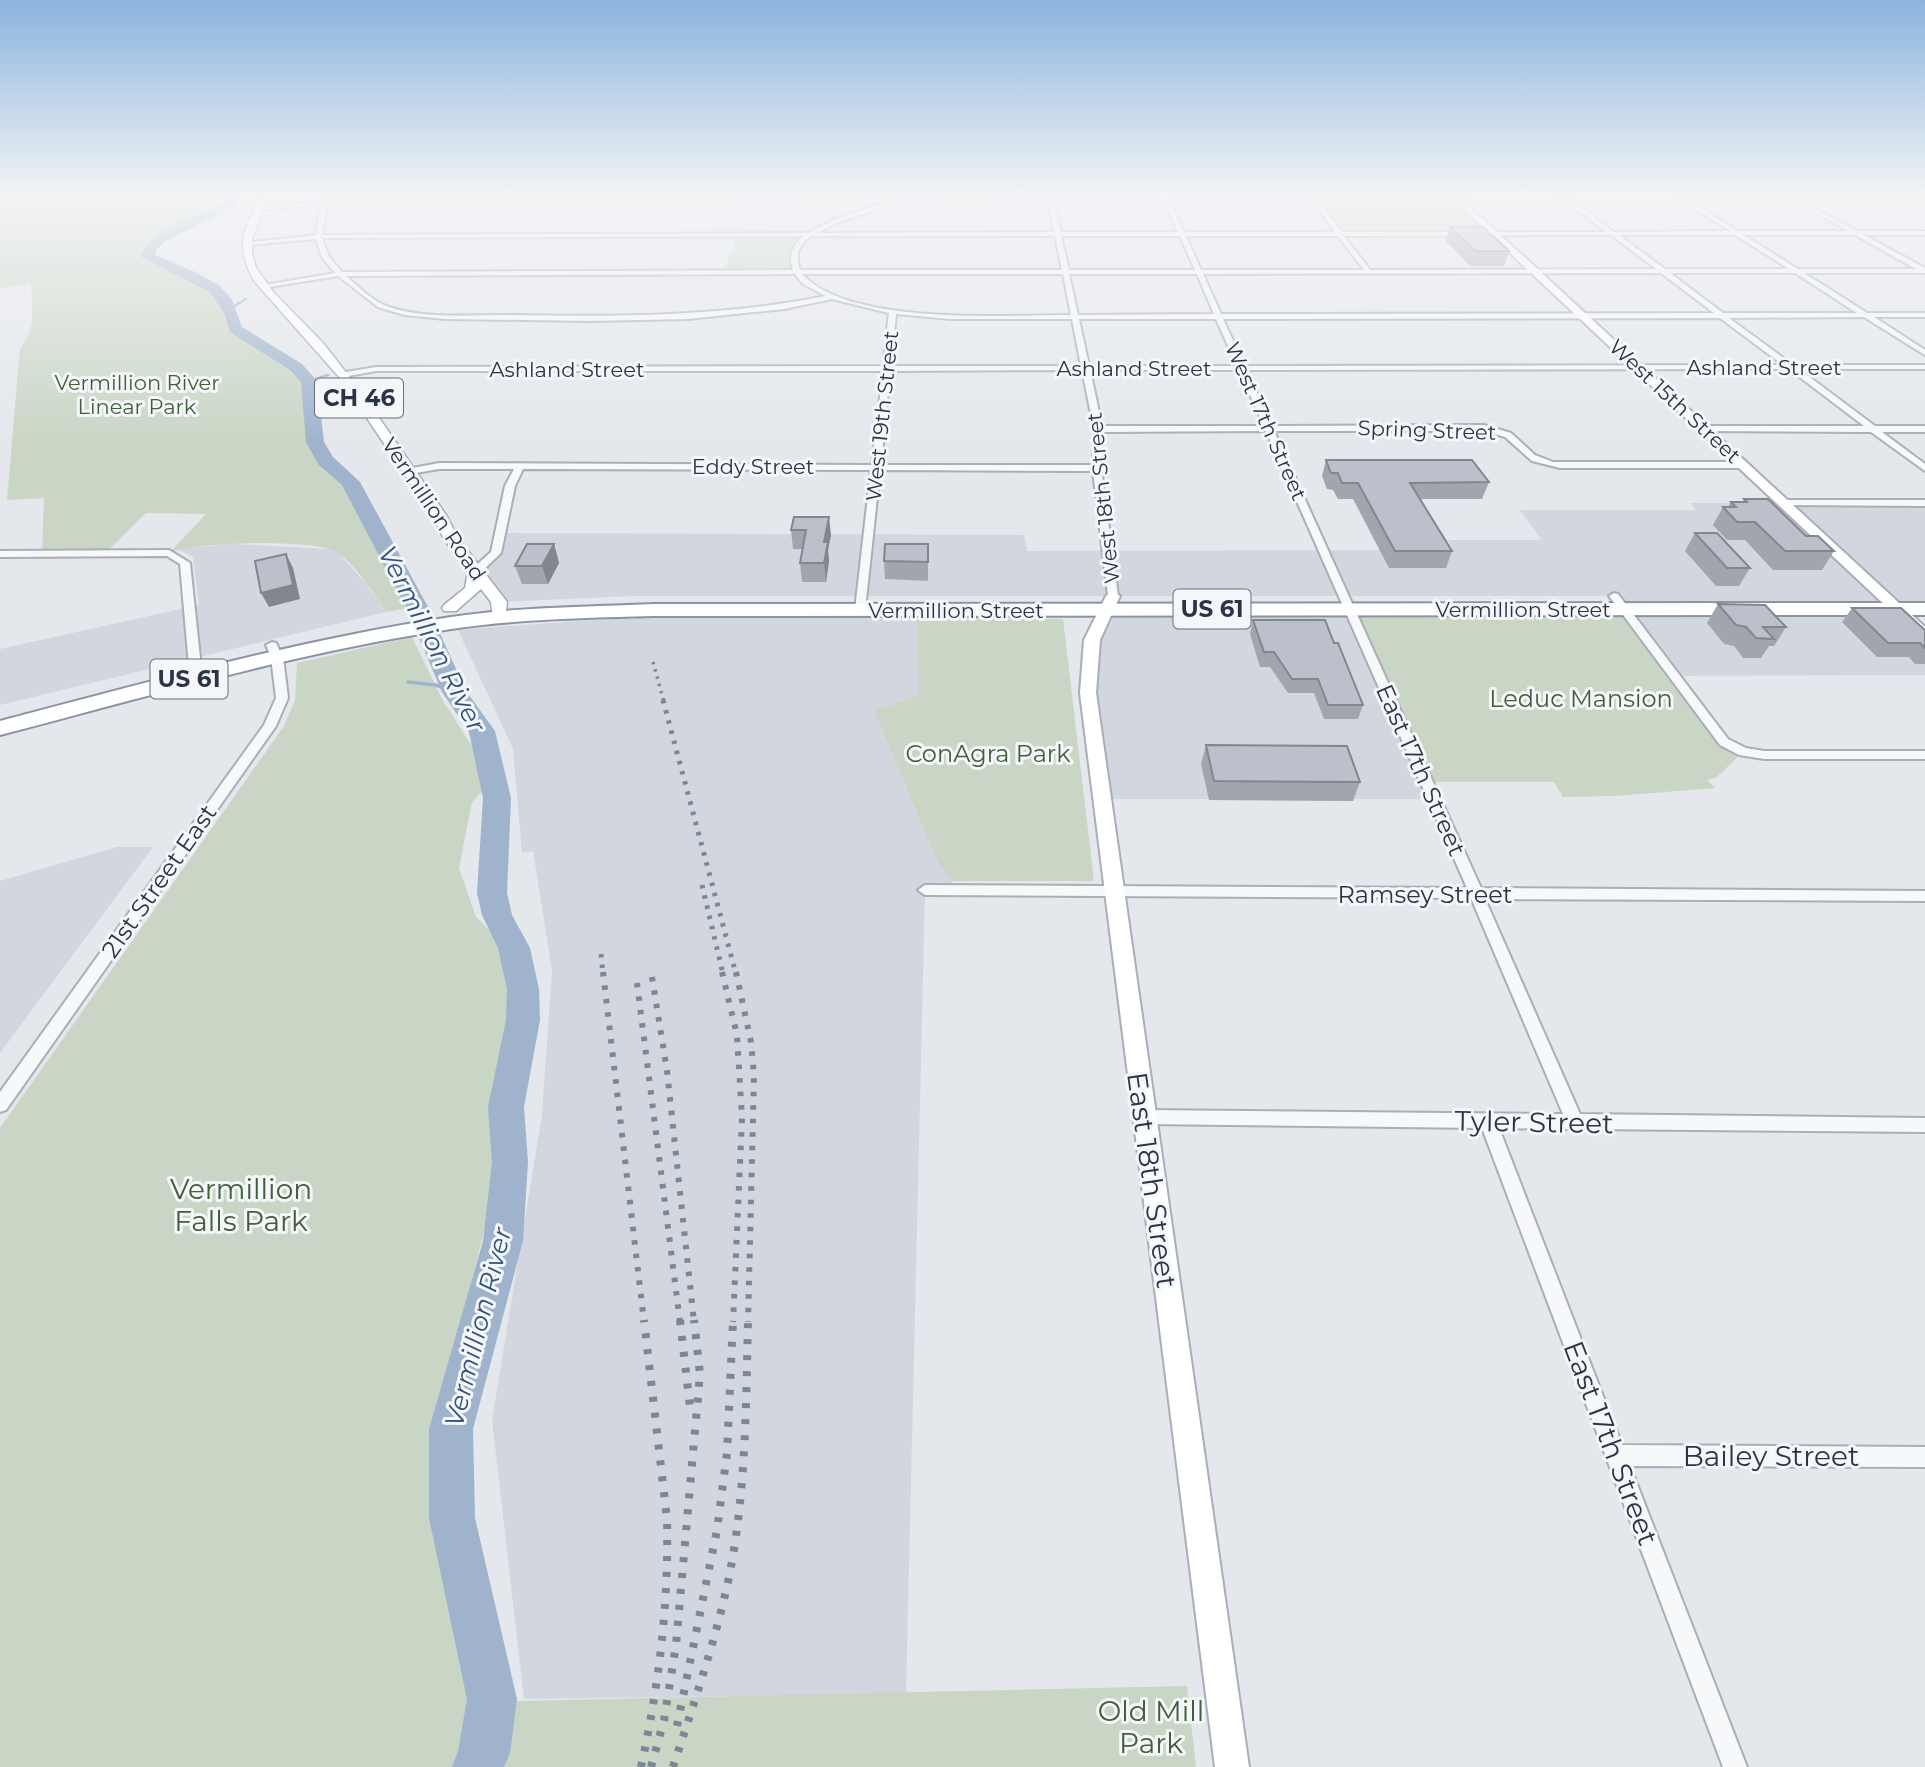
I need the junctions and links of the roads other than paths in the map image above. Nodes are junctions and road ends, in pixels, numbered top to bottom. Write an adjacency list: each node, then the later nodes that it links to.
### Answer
1 (258, 276): 10 (main road, Vermillion Road / CH 46)
2 (324, 276): 10 (street)
3 (341, 276): 11 (street)
4 (801, 276): 11 (street, West 19th Street)
5 (1067, 276): 18 (street, West 18th Street)
6 (1201, 276): 15 (street, West 17th Street)
7 (1540, 276): 13 (street, West 15th Street)
8 (1671, 276): 16 (street)
9 (1802, 276): 14 (street)
10 (265, 287): 26 (main road, Vermillion Road / CH 46)
11 (832, 297): 12 (street, West 19th Street)
12 (893, 312): 18 (street); 24 (street, West 19th Street)
13 (1580, 314): 15 (street); 16 (street); 21 (street, West 15th Street)
14 (1866, 314): 16 (street); 17 (street); 19 (street)
15 (1220, 315): 18 (street); 20 (street, West 17th Street)
16 (1724, 315): 22 (street)
17 (1925, 315)
18 (1075, 317): 25 (street, West 18th Street)
19 (1925, 352)
20 (1242, 367): 21 (street, Ashland Street); 25 (street, Ashland Street); 27 (street, West 17th Street)
21 (1637, 367): 22 (street, Ashland Street); 29 (street, West 15th Street)
22 (1791, 367): 23 (street, Ashland Street); 30 (street)
23 (1925, 367)
24 (887, 368): 25 (street, Ashland Street); 26 (street, Ashland Street); 34 (street, West 19th Street)
25 (1086, 369): 28 (street, West 18th Street)
26 (344, 376): 37 (main road, Vermillion Road / CH 46)
27 (1269, 428): 28 (street, Spring Street); 32 (street, Spring Street); 43 (street, West 17th Street)
28 (1098, 429): 35 (street, West 18th Street)
29 (1705, 429): 30 (street); 32 (street, West 15th Street)
30 (1873, 429): 31 (street); 36 (street)
31 (1925, 429)
32 (1744, 465): 38 (street, West 15th Street)
33 (520, 466): 34 (street, Eddy Street); 37 (street, Eddy Street); 41 (street)
34 (876, 466): 35 (street, Eddy Street); 45 (street, West 19th Street)
35 (1097, 468): 46 (street, West 18th Street)
36 (1925, 468)
37 (410, 471): 41 (main road, Vermillion Road / CH 46)
38 (1785, 503): 39 (street); 47 (street, West 15th Street)
39 (1925, 503)
40 (0, 554): 53 (street)
41 (474, 572): 49 (main road, Vermillion Road / CH 46); 50 (main road)
42 (1925, 597): 47 (highway, Vermillion Street / US 61)
43 (1346, 602): 44 (highway, Vermillion Street / US 61); 46 (highway, Vermillion Street / US 61); 59 (street, East 17th Street)
44 (1619, 602): 47 (highway, Vermillion Street / US 61); 56 (street)
45 (862, 603): 46 (highway, Vermillion Street / US 61); 49 (highway, Vermillion Street / US 61)
46 (1109, 603): 58 (street, East 18th Street)
47 (1891, 603): 48 (highway, Vermillion Street / US 61); 51 (street, West 15th Street)
48 (1925, 609)
49 (499, 610): 50 (highway, Vermillion Street / US 61)
50 (452, 615): 52 (highway, Vermillion Street / US 61)
51 (1925, 635)
52 (274, 651): 53 (highway, Vermillion Street / US 61); 61 (street, 21st Street East)
53 (195, 671): 54 (highway, Vermillion Street / US 61); 55 (highway, Vermillion Street / US 61)
54 (0, 713)
55 (0, 728)
56 (1925, 755)
57 (925, 891): 58 (street, Ramsey Street)
58 (1115, 891): 59 (street, Ramsey Street); 62 (street, East 18th Street)
59 (1475, 894): 60 (street, Ramsey Street); 64 (street, East 17th Street)
60 (1925, 896)
61 (0, 1105)
62 (1143, 1117): 63 (street, Tyler Street); 68 (street, East 18th Street)
63 (1487, 1120): 64 (street, Tyler Street); 66 (street, East 17th Street)
64 (1576, 1124): 65 (street, Tyler Street)
65 (1925, 1125)
66 (1616, 1455): 67 (street, Bailey Street); 69 (street, East 17th Street)
67 (1925, 1457)
68 (1232, 1767)
69 (1735, 1767)

